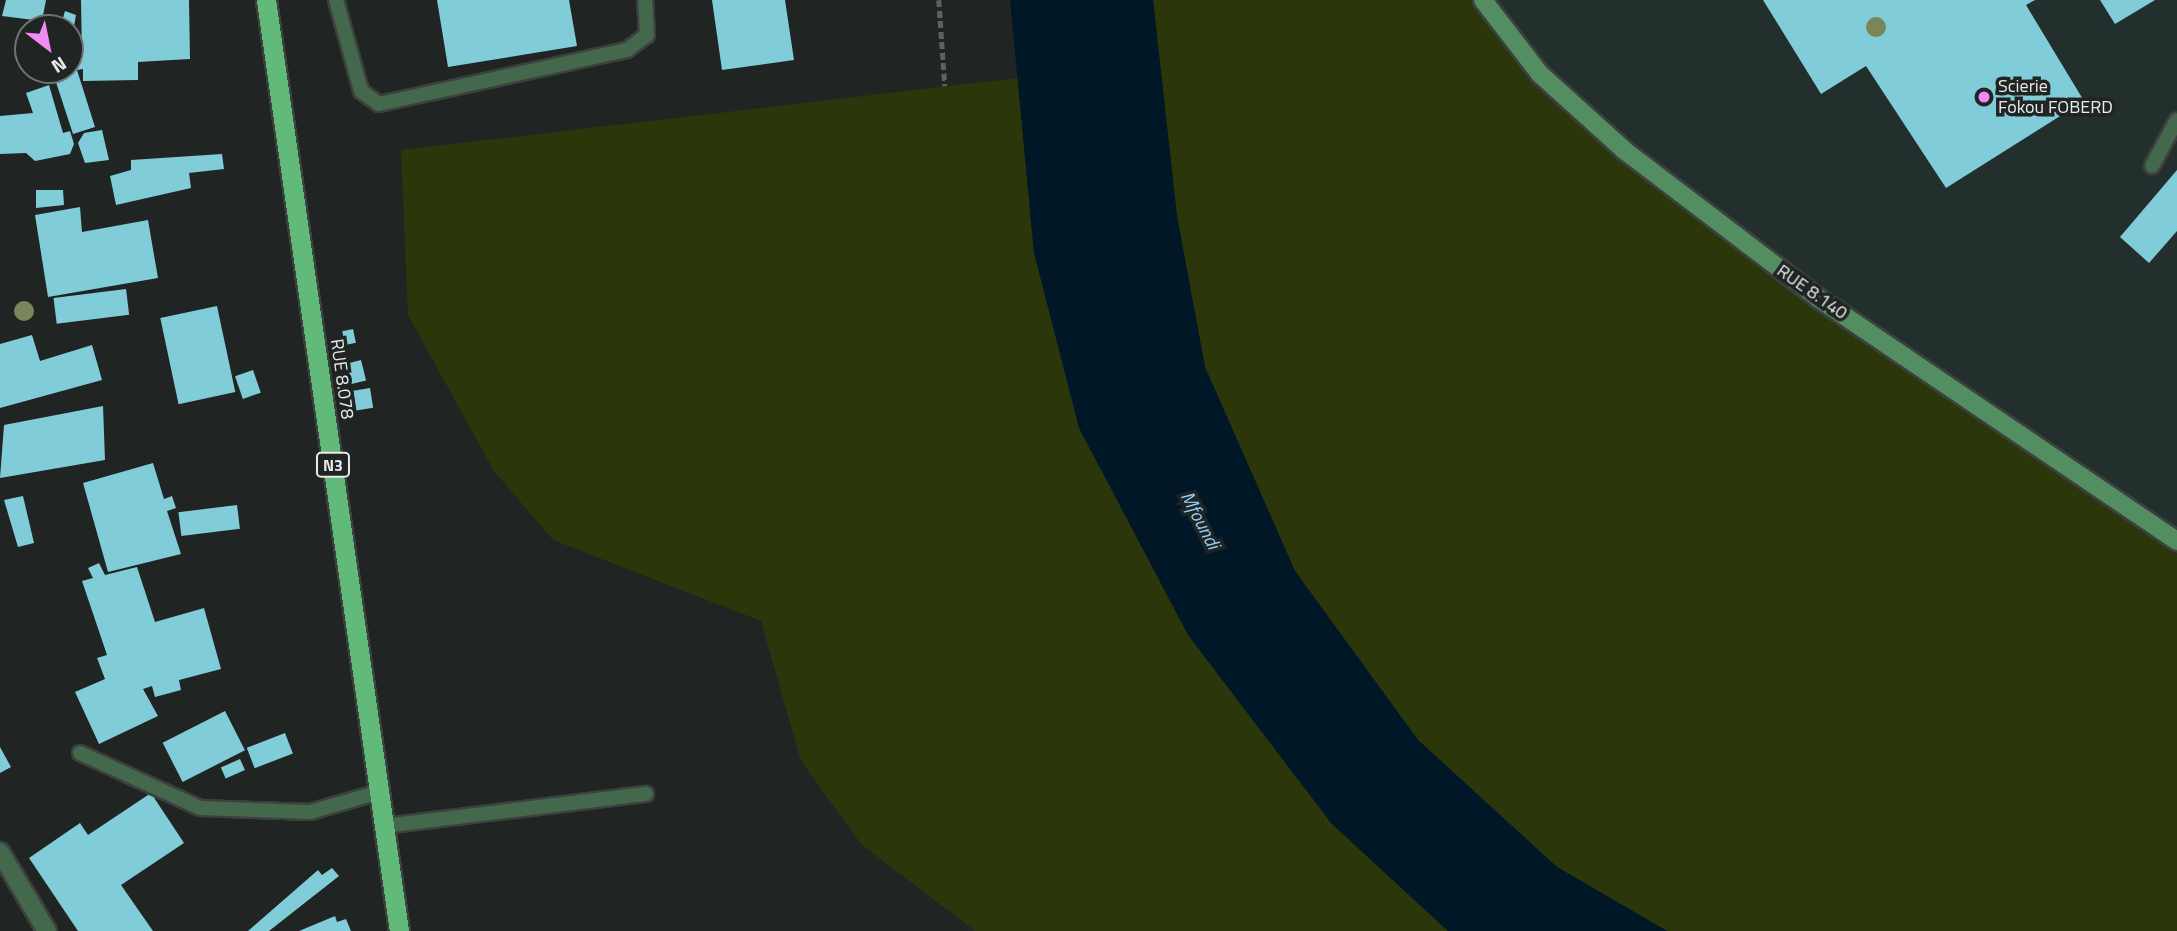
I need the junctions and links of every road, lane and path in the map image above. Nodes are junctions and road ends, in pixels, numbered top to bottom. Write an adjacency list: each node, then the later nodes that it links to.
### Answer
1 (266, 0): 11 (highway, RUE 8.078 / N3)
2 (336, 0): 3 (lane)
3 (645, 0)
4 (939, 0): 6 (path)
5 (1483, 0): 9 (main road, RUE 8.140)
6 (945, 86)
7 (2177, 120): 8 (lane)
8 (2152, 166)
9 (2177, 541)
10 (80, 753): 11 (lane)
11 (379, 793): 13 (highway, RUE 8.078 / N3)
12 (646, 794): 13 (lane)
13 (384, 826): 16 (highway, RUE 8.078 / N3)
14 (0, 852): 15 (street)
15 (47, 931)
16 (399, 931)

